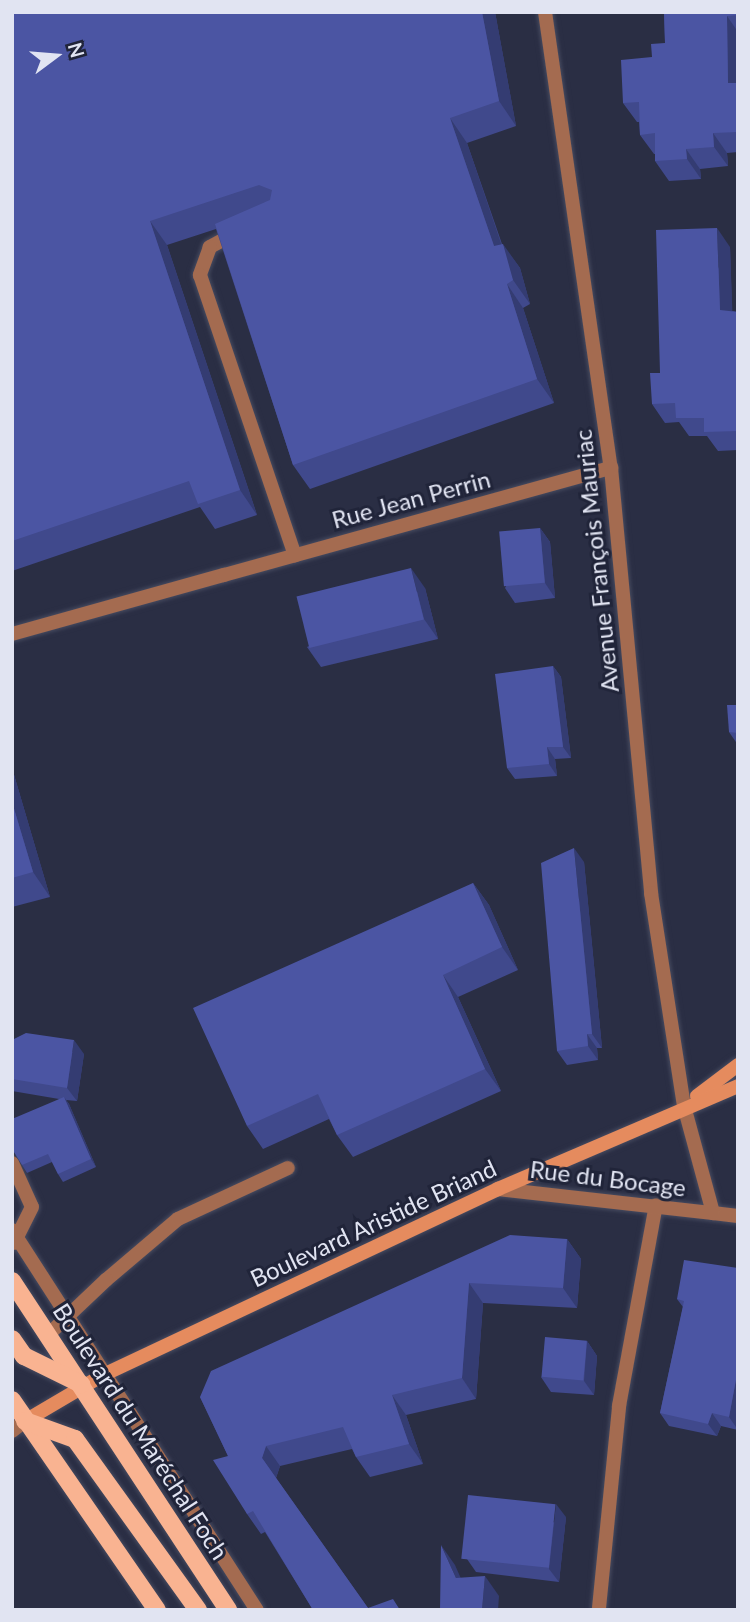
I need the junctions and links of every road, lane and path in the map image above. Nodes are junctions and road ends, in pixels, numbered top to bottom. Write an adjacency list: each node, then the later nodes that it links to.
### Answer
1 (545, 12): 3 (street, Avenue François Mauriac)
2 (257, 226): 4 (street)
3 (611, 468): 4 (street, Rue Jean Perrin); 8 (street, Avenue François Mauriac)
4 (295, 555): 5 (street, Rue Jean Perrin)
5 (12, 634)
6 (738, 1065): 8 (main road, Boulevard Aristide Briand)
7 (738, 1087): 8 (main road, Boulevard Aristide Briand)
8 (684, 1106): 11 (main road, Boulevard Aristide Briand); 13 (street, Rue du Bocage)
9 (12, 1163): 15 (street)
10 (288, 1168): 17 (street)
11 (498, 1189): 12 (street, Rue du Bocage); 20 (main road, Boulevard Aristide Briand)
12 (656, 1205): 13 (street, Rue du Bocage); 24 (street)
13 (713, 1213): 14 (street, Rue du Bocage)
14 (738, 1216)
15 (14, 1238): 17 (street)
16 (12, 1281): 18 (main road, Boulevard du Maréchal Foch)
17 (66, 1316): 18 (street); 20 (street)
18 (49, 1334): 21 (main road, Boulevard du Maréchal Foch)
19 (12, 1339): 21 (main road)
20 (103, 1375): 21 (main road, Boulevard Aristide Briand); 28 (street)
21 (83, 1385): 23 (main road, Boulevard Aristide Briand); 27 (main road, Boulevard du Maréchal Foch)
22 (12, 1400): 23 (main road)
23 (19, 1426): 25 (main road); 26 (main road)
24 (599, 1608)
25 (157, 1610)
26 (198, 1610)
27 (228, 1610)
28 (257, 1610)

